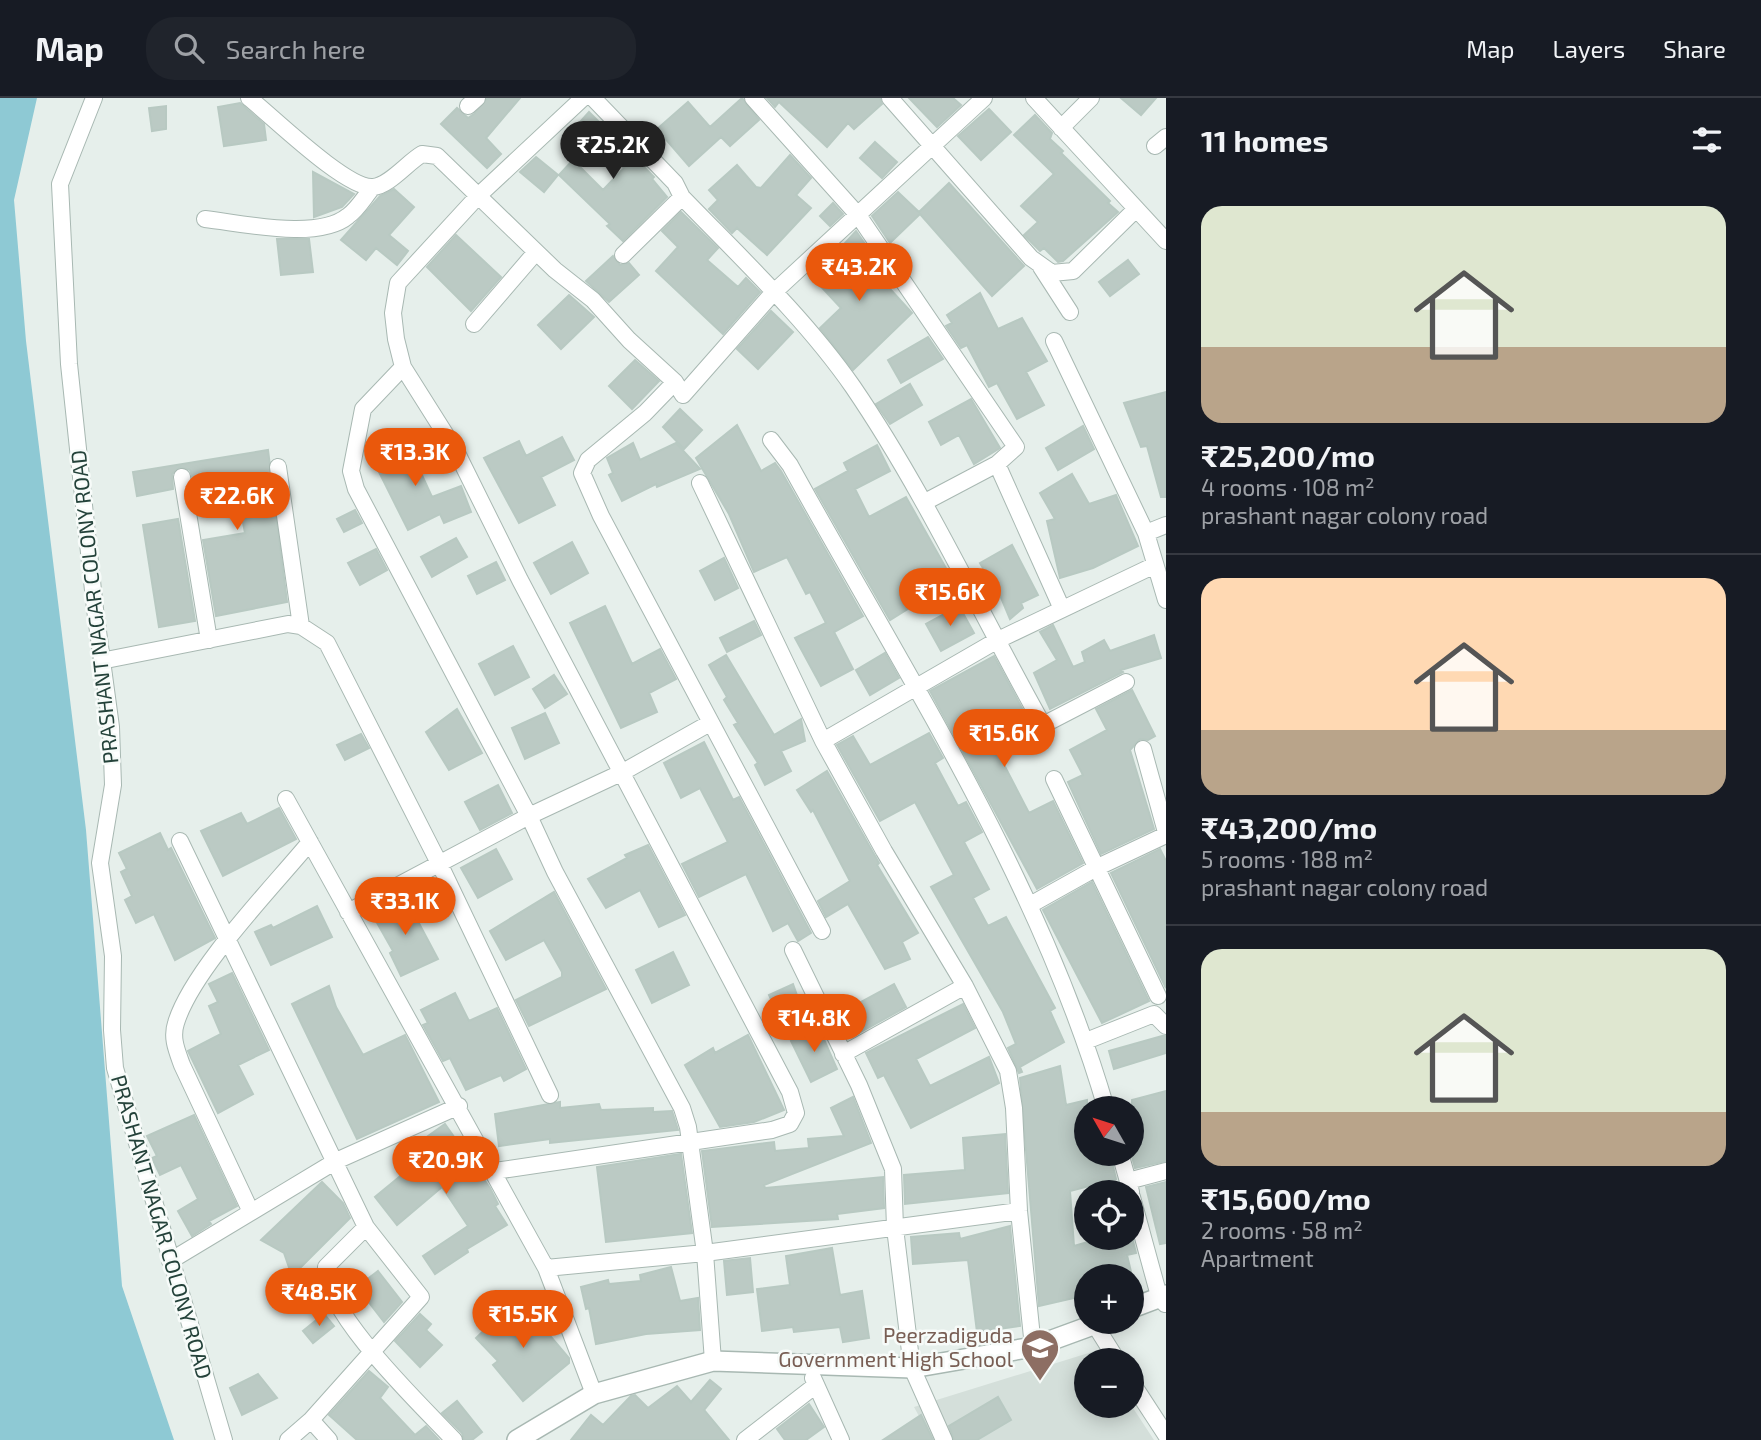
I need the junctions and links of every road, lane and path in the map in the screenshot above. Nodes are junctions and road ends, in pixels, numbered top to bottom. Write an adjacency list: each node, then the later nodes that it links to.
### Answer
1 (94, 98): 42 (street, PRASHANT NAGAR COLONY ROAD)
2 (249, 98): 12 (street)
3 (583, 98): 13 (street)
4 (593, 98): 14 (street)
5 (753, 98): 16 (street)
6 (890, 98): 11 (street)
7 (985, 98): 11 (street)
8 (1034, 98): 10 (street)
9 (1091, 98): 10 (street)
10 (1061, 128): 15 (street)
11 (933, 147): 16 (street); 21 (street)
12 (373, 187): 13 (street); 17 (street)
13 (478, 196): 19 (street); 26 (street)
14 (682, 197): 20 (street); 22 (street)
15 (1136, 209): 18 (street); 21 (street)
16 (858, 215): 22 (street); 29 (street)
17 (205, 219)
18 (1165, 239)
19 (536, 252): 24 (street); 27 (street)
20 (623, 255)
21 (1041, 267): 23 (street)
22 (773, 293): 27 (street); 33 (street)
23 (1070, 312)
24 (474, 324)
25 (1054, 341): 35 (street)
26 (402, 367): 48 (street); 51 (street)
27 (674, 382): 45 (street)
28 (771, 440): 44 (street)
29 (997, 464): 33 (street); 38 (street)
30 (278, 467): 39 (street)
31 (182, 477): 40 (street)
32 (700, 483): 46 (street)
33 (925, 502): 41 (street)
34 (1166, 526): 35 (street)
35 (1146, 533): 36 (street)
36 (1155, 565): 37 (street); 38 (street)
37 (1166, 600)
38 (1062, 609): 41 (street)
39 (301, 626): 40 (street); 55 (street)
40 (209, 640): 42 (street)
41 (996, 641): 43 (street); 44 (street)
42 (101, 661): 81 (street, PRASHANT NAGAR COLONY ROAD)
43 (1126, 682)
44 (915, 689): 46 (street); 57 (street)
45 (710, 723): 48 (street); 59 (street)
46 (824, 741): 62 (street)
47 (1143, 749): 52 (street)
48 (623, 772): 51 (street); 70 (street)
49 (1054, 779): 56 (street)
50 (286, 799): 54 (street)
51 (529, 816): 55 (street); 70 (street)
52 (1166, 834): 56 (street)
53 (180, 841): 60 (street)
54 (310, 842): 58 (street); 60 (street)
55 (440, 865): 58 (street); 67 (street)
56 (1098, 867): 57 (street); 63 (street)
57 (1030, 905): 65 (street)
58 (348, 912): 69 (street)
59 (822, 932)
60 (229, 942): 71 (street); 76 (street)
61 (793, 950): 66 (street)
62 (965, 986): 66 (street); 75 (street)
63 (1158, 996)
64 (1166, 1026): 65 (street)
65 (1086, 1041): 68 (street)
66 (844, 1054): 78 (street)
67 (550, 1095)
68 (1102, 1096)
69 (459, 1106): 71 (street); 72 (street)
70 (689, 1142): 72 (street); 80 (street)
71 (336, 1161): 76 (street); 77 (street)
72 (495, 1171): 82 (street)
73 (1166, 1171): 74 (street)
74 (1144, 1183)
75 (1020, 1211): 78 (street); 86 (street)
76 (251, 1212): 81 (street)
77 (366, 1227): 87 (street); 87 (street)
78 (895, 1228): 80 (street); 90 (street)
79 (1144, 1235): 83 (street)
80 (705, 1253): 82 (street); 88 (street)
81 (170, 1261): 96 (street, PRASHANT NAGAR COLONY ROAD)
82 (546, 1268): 92 (street)
83 (1164, 1299): 84 (street)
84 (1144, 1305)
85 (1074, 1332): 86 (street)
86 (1032, 1347): 90 (street)
87 (371, 1352): 94 (street); 99 (street)
88 (713, 1362): 89 (street); 92 (street)
89 (806, 1363): 90 (street); 91 (street)
90 (912, 1368): 103 (street)
91 (817, 1385): 101 (street); 102 (street)
92 (594, 1394): 100 (street)
93 (1144, 1401): 95 (street)
94 (311, 1420): 97 (street); 98 (street)
95 (1166, 1435)
96 (224, 1440)
97 (288, 1440)
98 (329, 1440)
99 (454, 1440)
100 (517, 1440)
101 (745, 1440)
102 (841, 1440)
103 (944, 1440)

